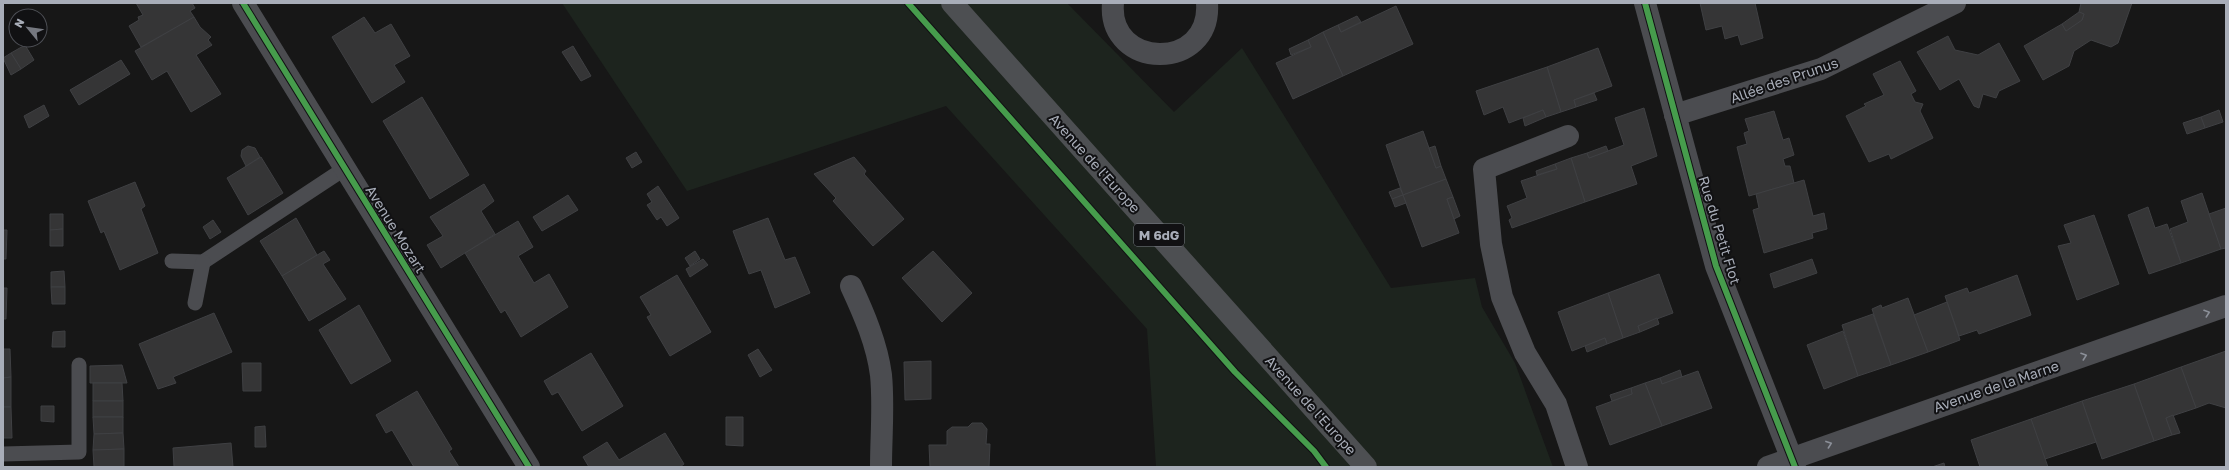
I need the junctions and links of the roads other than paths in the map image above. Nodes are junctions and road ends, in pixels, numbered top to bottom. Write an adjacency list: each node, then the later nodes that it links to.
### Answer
1 (243, 3): 9 (street, Avenue Mozart)
2 (952, 3): 20 (main road, Avenue de l'Europe / M 6dG)
3 (1113, 3): 4 (street)
4 (1207, 3)
5 (1645, 3): 7 (street, Rue du Petit Flot)
6 (1955, 3): 7 (street, Allée des Prunus)
7 (1675, 115): 17 (street, Rue du Petit Flot)
8 (1568, 136): 21 (street)
9 (344, 169): 11 (lane); 18 (street, Avenue Mozart)
10 (172, 261): 11 (lane)
11 (203, 262): 13 (lane)
12 (851, 286): 19 (street)
13 (195, 303)
14 (2226, 306): 17 (street, Avenue de la Marne, one-way to 14)
15 (79, 365): 16 (lane)
16 (3, 454)
17 (1794, 463): 22 (street, Avenue de la Marne)
18 (529, 467)
19 (881, 467)
20 (1366, 467)
21 (1577, 467)
22 (1768, 467)

